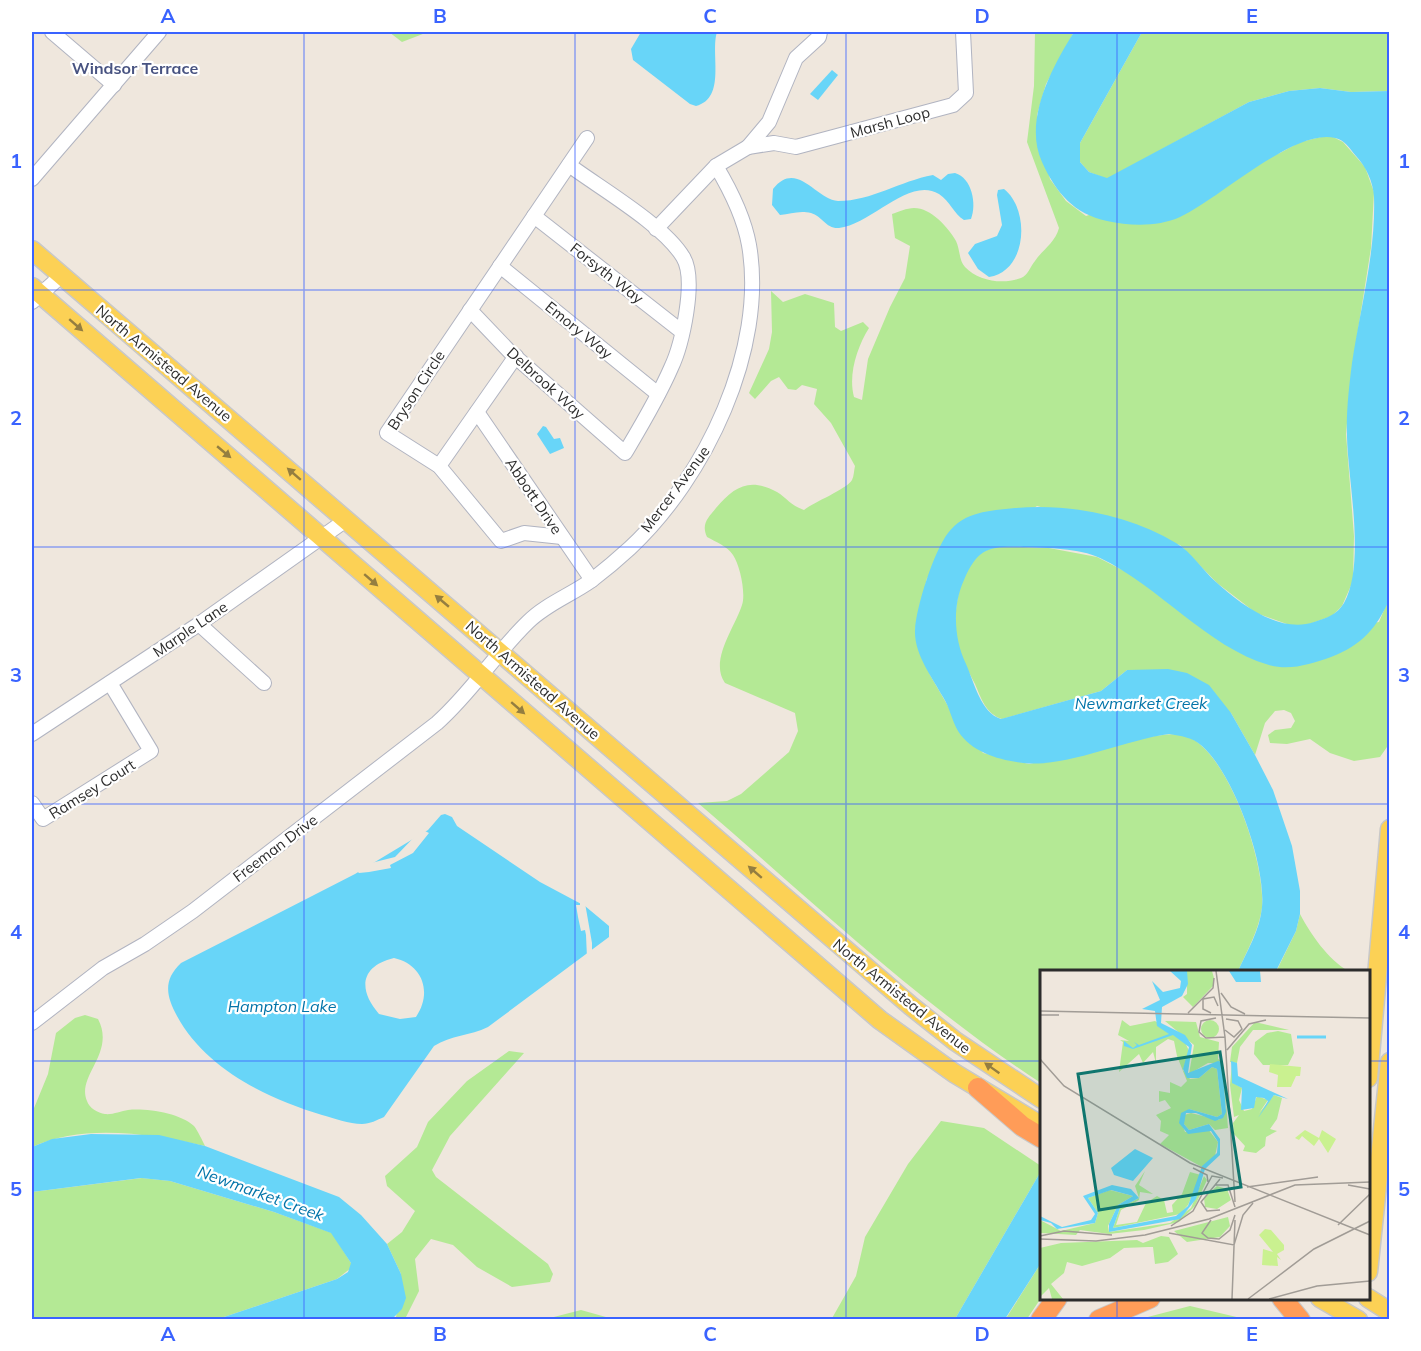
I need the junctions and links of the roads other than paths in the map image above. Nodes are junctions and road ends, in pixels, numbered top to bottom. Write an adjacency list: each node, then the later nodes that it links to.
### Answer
1 (51, 32): 5 (street)
2 (159, 32): 5 (street)
3 (820, 32): 7 (street, Marsh Loop)
4 (963, 32): 7 (street, Marsh Loop)
5 (114, 85): 10 (street)
6 (587, 138): 8 (street, Bryson Circle)
7 (748, 147): 9 (street, Marsh Loop)
8 (569, 165): 11 (street, Bryson Circle); 12 (street)
9 (716, 166): 12 (street); 26 (street, Mercer Avenue)
10 (32, 179)
11 (534, 216): 14 (street, Bryson Circle); 18 (street, Forsyth Way)
12 (656, 229): 18 (street)
13 (32, 250): 15 (main road, North Armistead Avenue)
14 (500, 266): 17 (street, Bryson Circle); 20 (street, Emory Way)
15 (61, 276): 16 (street); 23 (main road, North Armistead Avenue, one-way to 15)
16 (34, 294): 24 (main road, North Armistead Avenue, one-way to 24)
17 (470, 310): 19 (street, Delbrook Way); 22 (street, Bryson Circle)
18 (681, 331): 20 (street)
19 (516, 356): 20 (street, Delbrook Way); 21 (street)
20 (658, 394)
21 (477, 412): 22 (street); 25 (street, Abbott Drive)
22 (439, 466): 25 (street, Bryson Circle)
23 (346, 520): 24 (street, Marple Lane); 28 (main road, North Armistead Avenue, one-way to 23)
24 (323, 537): 27 (street, Marple Lane); 29 (main road, North Armistead Avenue, one-way to 29)
25 (562, 537): 26 (street, Abbott Drive)
26 (592, 580): 28 (street, Mercer Avenue)
27 (199, 624): 30 (street, Marple Lane); 31 (street)
28 (502, 653): 29 (street, Freeman Drive); 41 (main road, North Armistead Avenue, one-way to 28)
29 (482, 676): 35 (street, Freeman Drive); 40 (main road, North Armistead Avenue, one-way to 40)
30 (110, 682): 32 (street, Marple Lane); 33 (street, Ramsey Court)
31 (264, 683)
32 (32, 734)
33 (32, 803)
34 (1389, 829): 36 (main road)
35 (32, 1023)
36 (1372, 1040): 37 (main road); 38 (main road)
37 (1370, 1051)
38 (1370, 1059)
39 (1389, 1062): 43 (main road)
40 (978, 1088): 42 (highway)
41 (1040, 1098)
42 (1039, 1130)
43 (1370, 1252)
44 (1056, 1300): 52 (highway)
45 (1148, 1300): 53 (highway)
46 (1283, 1300): 54 (highway)
47 (1322, 1300): 51 (main road)
48 (1360, 1300): 51 (main road)
49 (1370, 1300): 50 (main road)
50 (1389, 1312)
51 (1357, 1319)
52 (1041, 1320)
53 (1099, 1320)
54 (1300, 1320)

